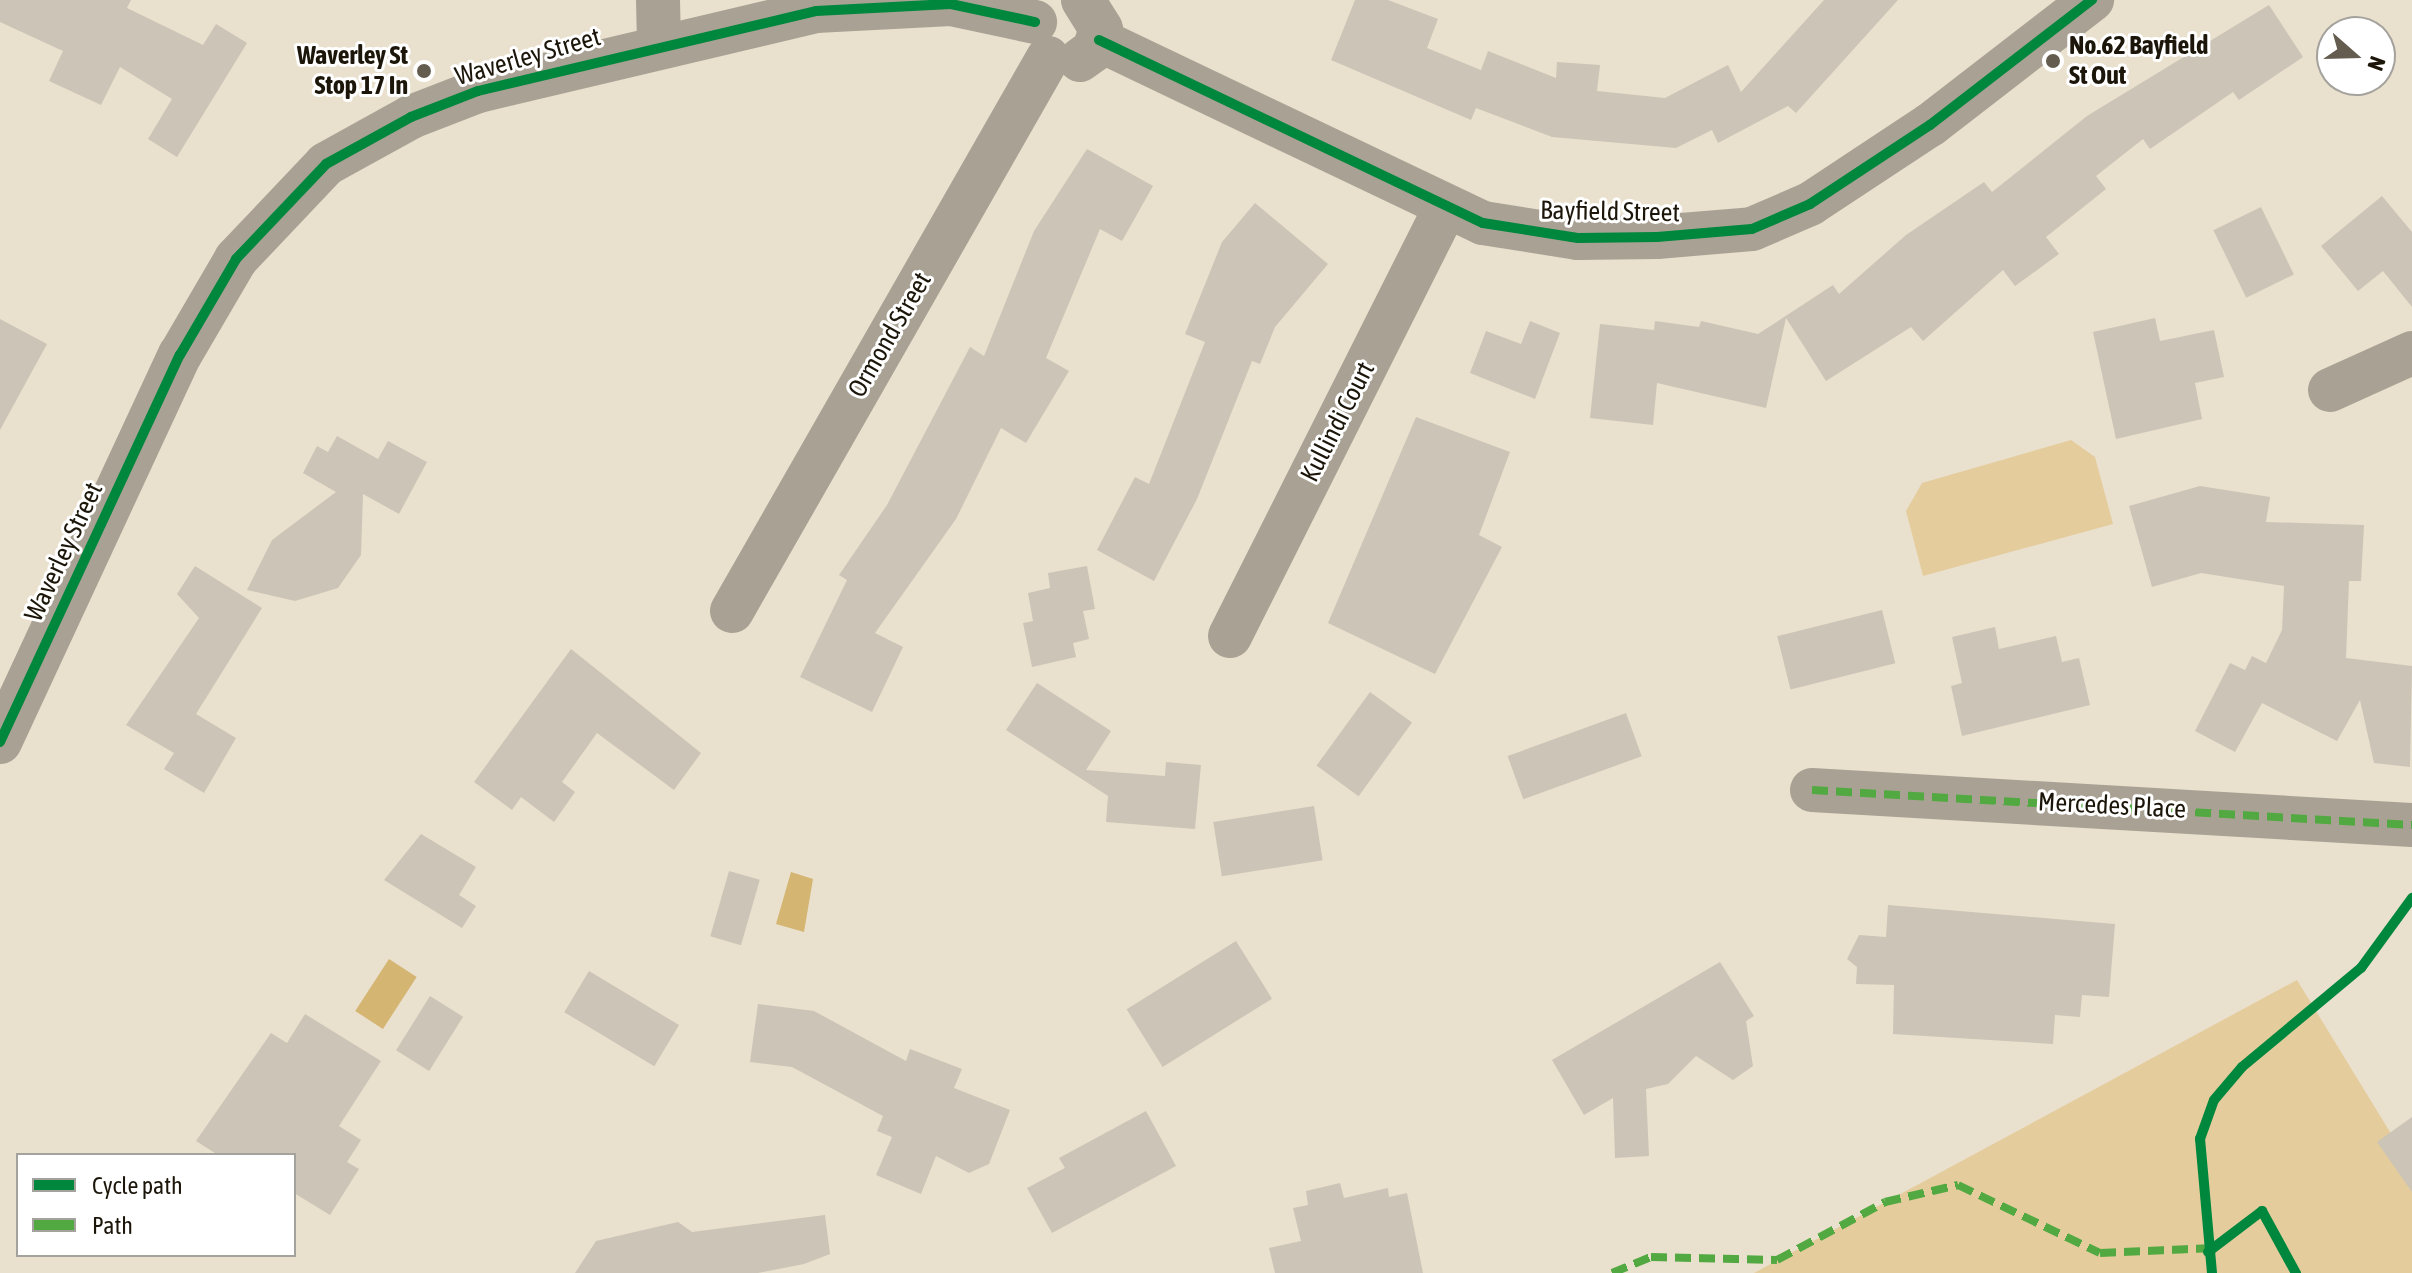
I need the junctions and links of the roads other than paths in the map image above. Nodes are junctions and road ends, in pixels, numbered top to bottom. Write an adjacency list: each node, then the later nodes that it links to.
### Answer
1 (658, 0): 5 (street)
2 (2092, 0): 6 (street, Bayfield Street)
3 (1088, 10): 4 (street, Waverley Street); 6 (street, Bayfield Street)
4 (1045, 27): 5 (street, Waverley Street); 9 (street, Ormond Street)
5 (659, 44): 11 (street, Waverley Street)
6 (1445, 208): 10 (street, Kullindi Court)
7 (2412, 353): 8 (street)
8 (2330, 390)
9 (732, 611)
10 (1230, 636)
11 (0, 742)
12 (1812, 790): 13 (street, Mercedes Place)
13 (2412, 825)

